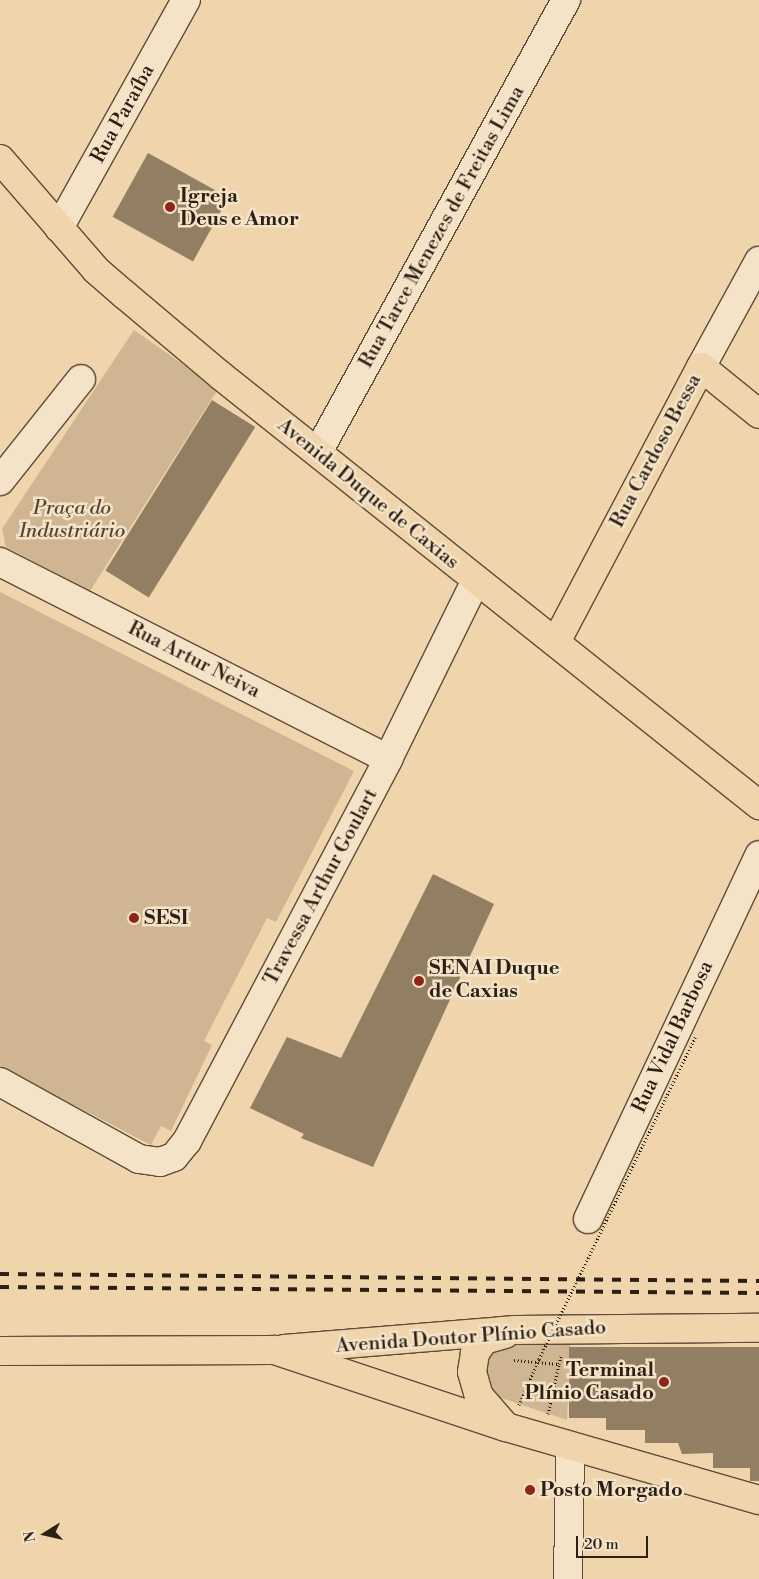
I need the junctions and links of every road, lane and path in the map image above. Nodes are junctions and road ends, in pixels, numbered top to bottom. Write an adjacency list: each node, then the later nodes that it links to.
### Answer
1 (186, 0): 4 (street, Rua Paraíba)
2 (566, 0): 9 (street, Rua Tarce Menezes de Freitas Lima)
3 (0, 159): 4 (main road, Avenida Duque de Caxias)
4 (59, 228): 9 (main road, Avenida Duque de Caxias)
5 (759, 261): 6 (street, Rua Cardoso Bessa)
6 (701, 367): 8 (main road); 13 (main road, Rua Cardoso Bessa)
7 (81, 378): 10 (street)
8 (759, 414)
9 (318, 452): 12 (main road, Avenida Duque de Caxias)
10 (0, 481)
11 (0, 562): 14 (street, Rua Artur Neiva)
12 (476, 580): 13 (main road, Avenida Duque de Caxias); 14 (street, Travessa Arthur Goulart)
13 (556, 642): 15 (main road, Avenida Duque de Caxias)
14 (388, 759): 18 (street, Travessa Arthur Goulart)
15 (759, 804)
16 (759, 855): 19 (street, Rua Vidal Barbosa)
17 (696, 1035): 27 (path, bridge)
18 (0, 1082)
19 (588, 1219)
20 (566, 1328): 21 (main road, Avenida Doutor Plínio Casado); 22 (main road, Avenida Doutor Plínio Casado); 26 (path)
21 (759, 1328)
22 (516, 1330): 23 (main road, Avenida Doutor Plínio Casado); 27 (main road)
23 (274, 1350): 24 (main road); 27 (main road)
24 (0, 1351)
25 (508, 1360): 26 (path)
26 (559, 1364): 28 (path)
27 (508, 1418): 28 (main road)
28 (543, 1439): 29 (main road)
29 (570, 1447): 30 (main road); 31 (street)
30 (759, 1500)
31 (568, 1579)

